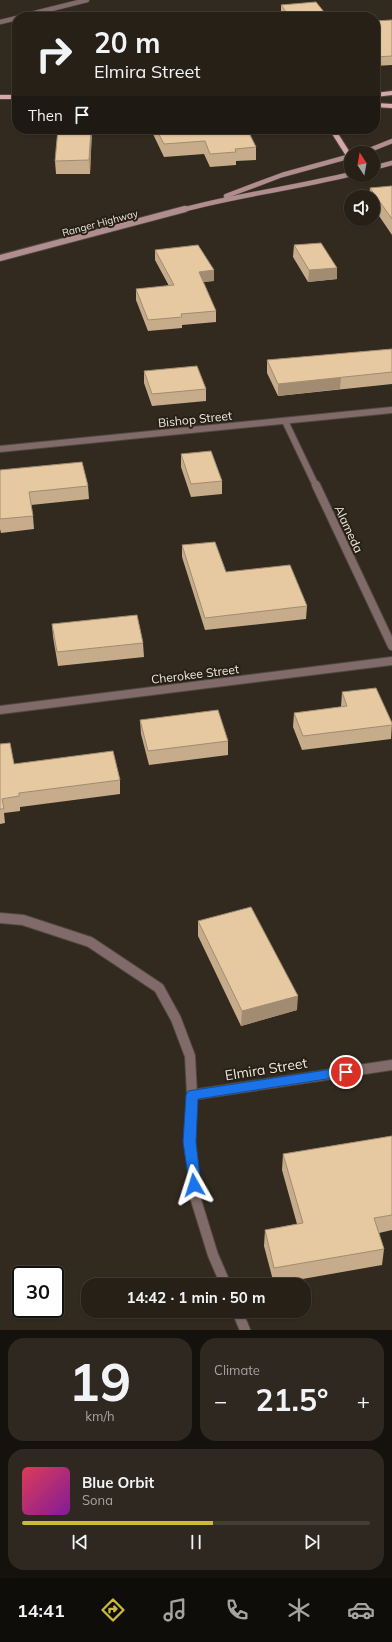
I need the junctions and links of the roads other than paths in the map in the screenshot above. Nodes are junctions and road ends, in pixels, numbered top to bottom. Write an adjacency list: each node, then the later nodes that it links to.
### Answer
1 (87, 0): 2 (street)
2 (38, 12)
3 (12, 19): 4 (street)
4 (0, 22)
5 (392, 89): 6 (main road)
6 (380, 90)
7 (392, 93): 8 (main road)
8 (380, 94)
9 (0, 97): 10 (main road)
10 (12, 97)
11 (380, 105): 12 (main road)
12 (392, 106)
13 (335, 134): 16 (main road)
14 (392, 142): 15 (main road)
15 (380, 146)
16 (344, 148)
17 (344, 159): 21 (main road, Ranger Highway)
18 (392, 163): 19 (main road)
19 (380, 166)
20 (344, 176): 21 (main road, Ranger Highway)
21 (204, 204): 22 (main road, Ranger Highway)
22 (0, 258)
23 (392, 410): 24 (street, Bishop Street)
24 (285, 421): 25 (street, Bishop Street); 26 (street, Alameda)
25 (0, 449)
26 (392, 646)
27 (392, 661): 28 (street, Cherokee Street)
28 (0, 710)
29 (0, 918): 31 (street)
30 (392, 1064): 31 (street, Elmira Street)
31 (192, 1095): 32 (street)
32 (223, 1278)
33 (240, 1318): 34 (street)
34 (245, 1330)

